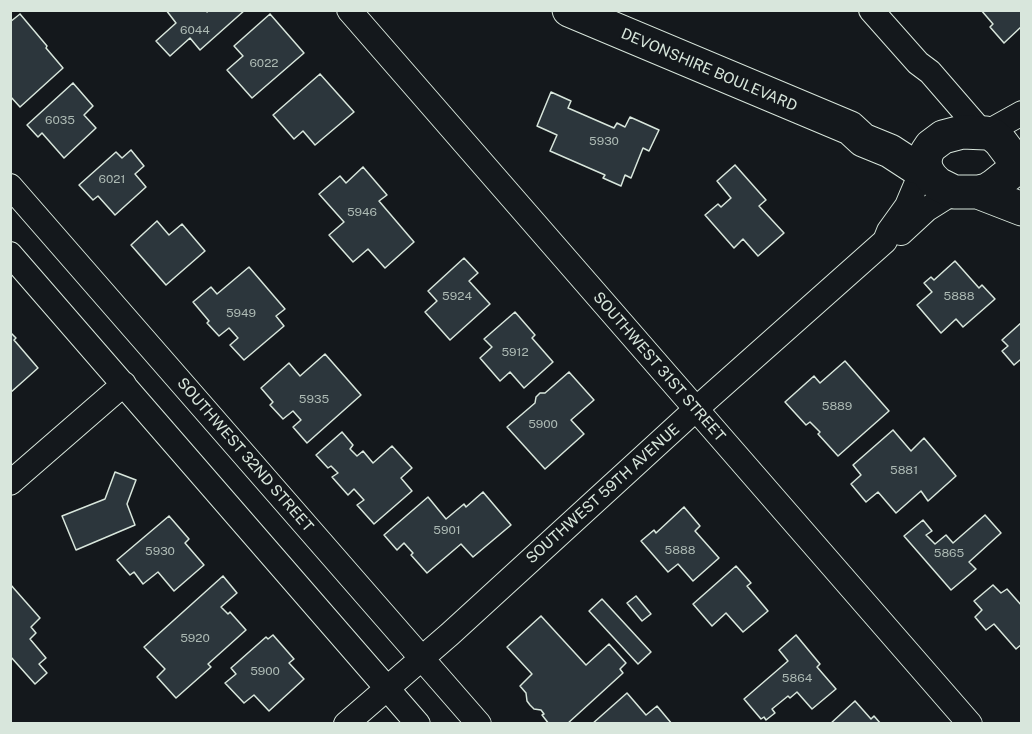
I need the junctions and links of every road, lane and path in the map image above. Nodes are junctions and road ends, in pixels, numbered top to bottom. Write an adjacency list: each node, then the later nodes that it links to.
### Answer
1 (349, 10): 15 (street, SOUTHWEST 31ST STREET)
2 (568, 10): 7 (street, DEVONSHIRE BOULEVARD)
3 (871, 10): 4 (street)
4 (918, 63): 6 (street); 7 (street)
5 (1022, 113): 6 (street)
6 (984, 132): 7 (street); 8 (street)
7 (933, 154): 10 (street); 12 (street, SOUTHWEST 59TH AVENUE)
8 (1017, 156): 10 (street)
9 (10, 186): 17 (street, SOUTHWEST 32ND STREET)
10 (966, 192): 11 (street); 12 (street, SOUTHWEST 59TH AVENUE)
11 (1022, 209)
12 (885, 241): 15 (street, SOUTHWEST 59TH AVENUE)
13 (10, 254): 14 (street)
14 (124, 384): 16 (street); 18 (street)
15 (696, 409): 17 (street, SOUTHWEST 59TH AVENUE); 22 (street, SOUTHWEST 31ST STREET)
16 (10, 483)
17 (422, 658): 18 (street, SOUTHWEST 59TH AVENUE); 21 (street, SOUTHWEST 32ND STREET)
18 (387, 688): 19 (street, SOUTHWEST 59TH AVENUE); 20 (street)
19 (346, 723)
20 (418, 723)
21 (479, 723)
22 (970, 723)

